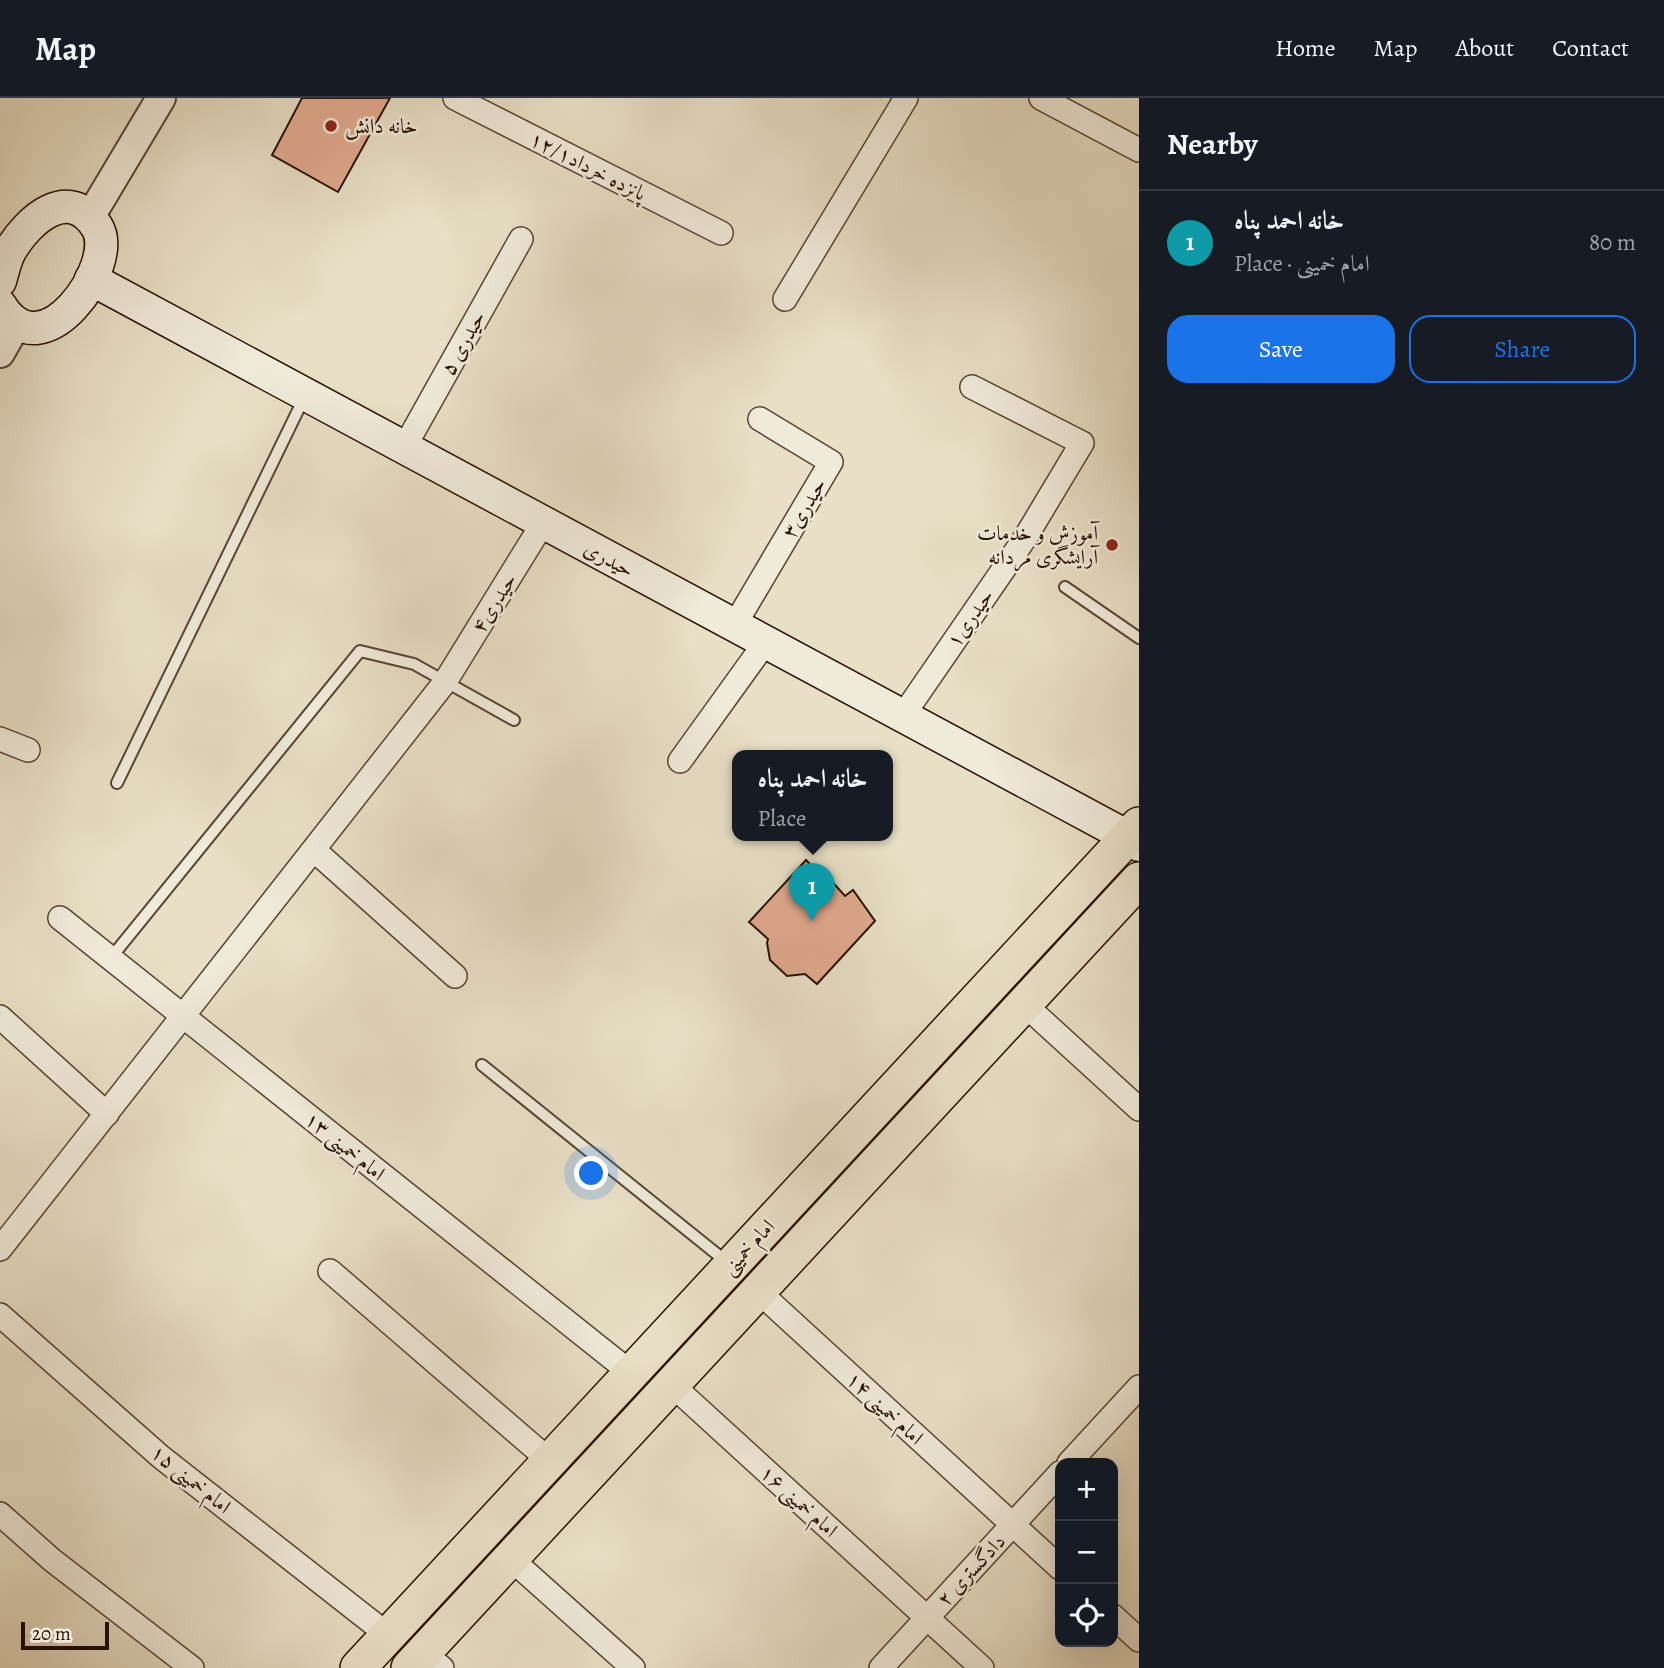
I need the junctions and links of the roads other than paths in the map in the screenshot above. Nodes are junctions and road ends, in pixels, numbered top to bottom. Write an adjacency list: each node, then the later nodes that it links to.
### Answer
1 (161, 98): 6 (street)
2 (454, 98): 8 (street, پانزده خرداد۱۲/۱)
3 (906, 98): 12 (street)
4 (1052, 100): 5 (street)
5 (1139, 150)
6 (90, 217): 7 (main road); 11 (main road)
7 (10, 231): 10 (main road)
8 (720, 233)
9 (522, 239): 18 (street, حیدری ۵)
10 (2, 270)
11 (91, 279): 13 (main road); 16 (main road, حیدری)
12 (785, 299)
13 (8, 314): 14 (street)
14 (0, 353)
15 (972, 387): 25 (street, حیدری۱)
16 (305, 395): 18 (main road, حیدری); 30 (lane)
17 (760, 419): 21 (street, حیدری۳)
18 (404, 448): 19 (main road, حیدری)
19 (543, 523): 21 (main road, حیدری); 24 (street, حیدری۴)
20 (1065, 587): 22 (lane)
21 (734, 626): 23 (main road, حیدری)
22 (1139, 638)
23 (765, 643): 25 (main road, حیدری); 29 (street)
24 (445, 682): 26 (lane); 32 (street, حیدری۴); 35 (lane)
25 (902, 717): 31 (main road, حیدری)
26 (514, 720)
27 (0, 739): 28 (street)
28 (28, 750)
29 (680, 761)
30 (117, 783)
31 (1135, 836): 44 (main road, امام خمینی)
32 (314, 850): 36 (street); 39 (street, حیدری۴)
33 (1139, 880): 37 (main road, امام خمینی)
34 (60, 918): 35 (street, امام خمینی ۱۳)
35 (110, 959): 39 (street, امام خمینی ۱۳)
36 (455, 976)
37 (1024, 1004): 41 (street); 46 (main road, امام خمینی)
38 (0, 1017): 42 (street)
39 (183, 1017): 42 (street, حیدری۴); 48 (street, امام خمینی ۱۳)
40 (482, 1065): 44 (lane)
41 (1139, 1110)
42 (107, 1114): 43 (street, حیدری۴)
43 (0, 1250)
44 (731, 1266): 48 (main road, امام خمینی)
45 (330, 1271): 52 (street)
46 (758, 1291): 49 (main road, امام خمینی); 55 (street, امام خمینی ۱۴)
47 (0, 1315): 60 (street, امام خمینی ۱۵)
48 (631, 1373): 52 (main road, امام خمینی)
49 (671, 1384): 56 (main road, امام خمینی); 58 (street, امام خمینی ۱۶)
50 (1139, 1387): 51 (street)
51 (1074, 1458)
52 (550, 1461): 60 (main road, امام خمینی)
53 (1055, 1479): 55 (street, دادگستری ۲)
54 (0, 1514): 63 (street)
55 (1013, 1525): 57 (street, امام خمینی ۱۴); 58 (street, دادگستری ۲)
56 (510, 1558): 62 (main road, امام خمینی); 65 (street)
57 (1055, 1563)
58 (927, 1618): 66 (street, دادگستری ۲); 67 (street, امام خمینی ۱۶)
59 (1118, 1621): 61 (street)
60 (388, 1635): 64 (main road, امام خمینی)
61 (1139, 1640)
62 (425, 1663)
63 (192, 1668)
64 (358, 1668)
65 (633, 1668)
66 (881, 1668)
67 (982, 1668)

